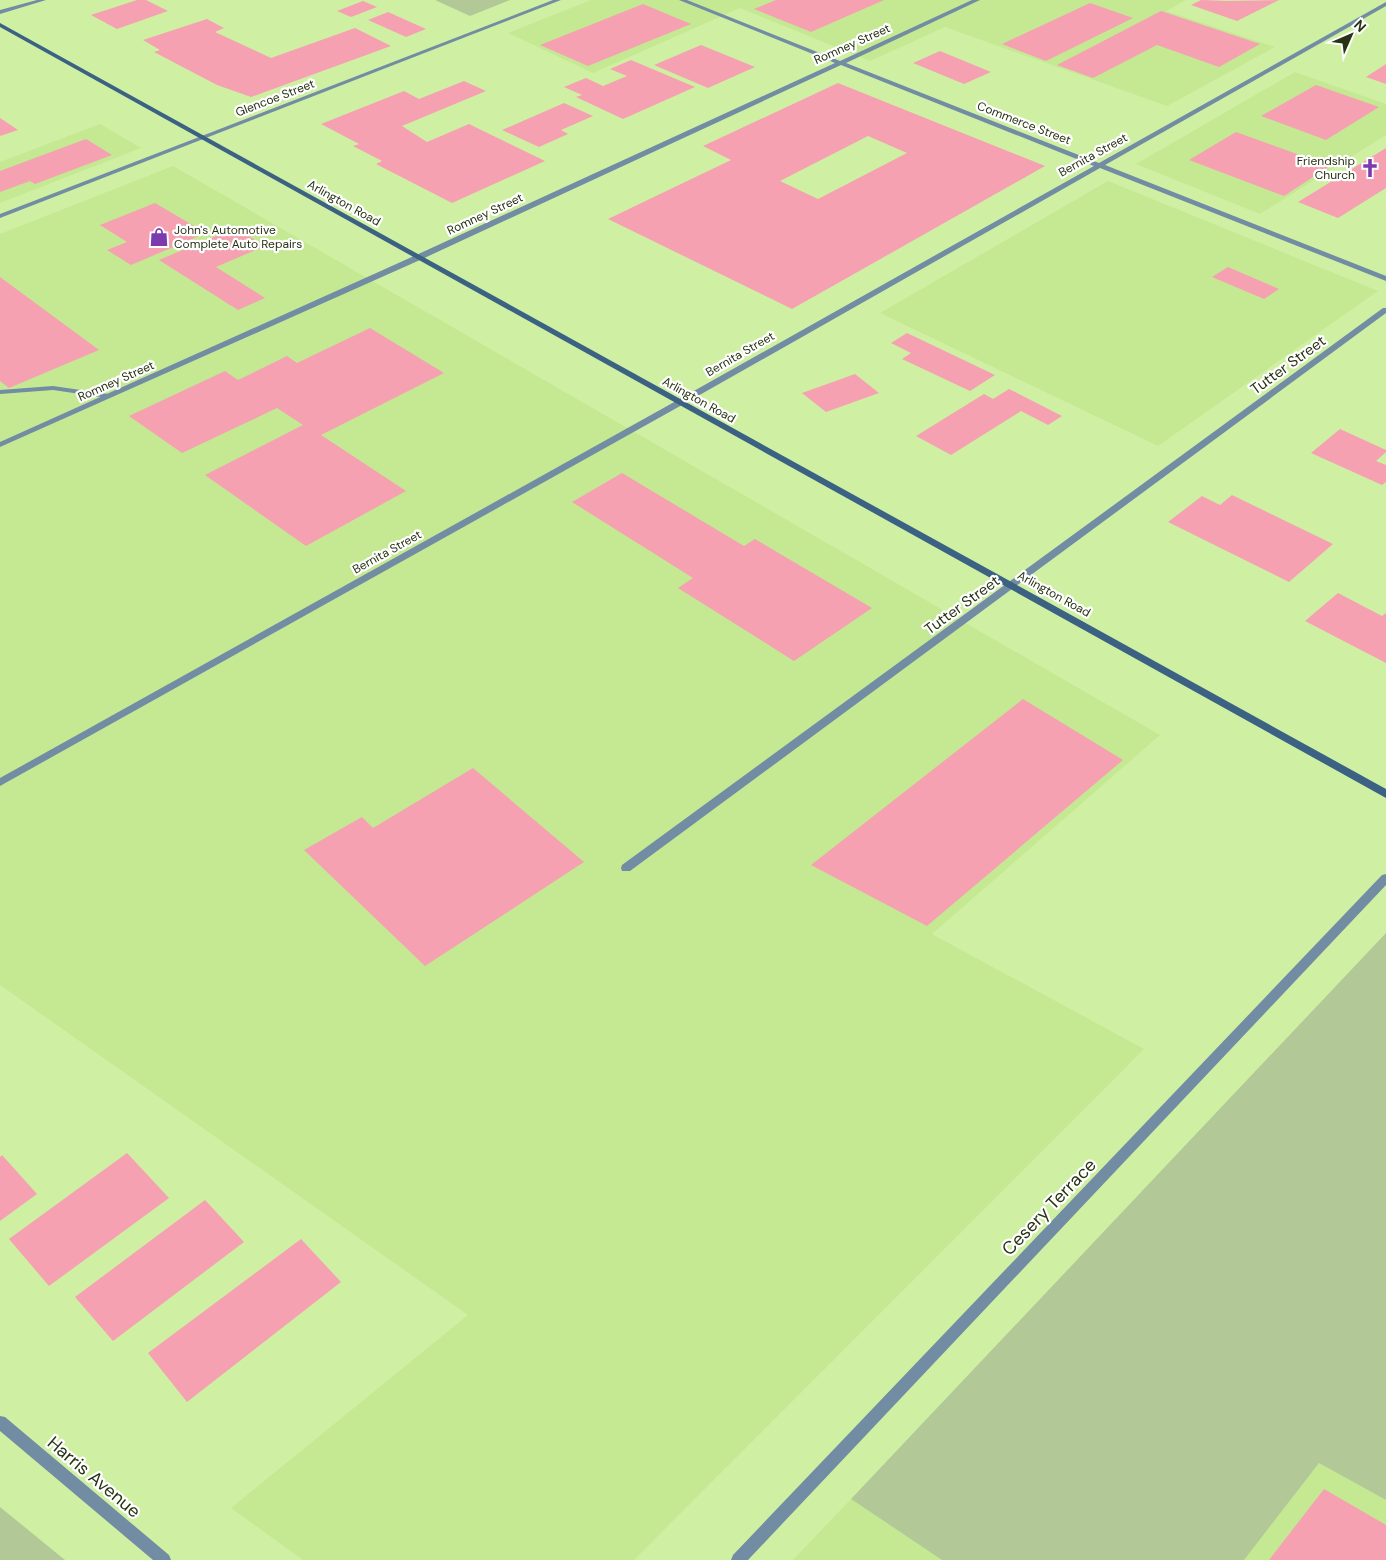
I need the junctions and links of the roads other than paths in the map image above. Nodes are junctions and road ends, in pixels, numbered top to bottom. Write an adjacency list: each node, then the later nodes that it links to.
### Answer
1 (43, 0): 6 (street)
2 (558, 0): 9 (street, Glencoe Street)
3 (682, 0): 8 (street, Commerce Street)
4 (977, 0): 8 (street, Romney Street)
5 (1386, 4): 10 (street, Bernita Street)
6 (0, 12)
7 (0, 25): 9 (main road, Arlington Road)
8 (839, 62): 10 (street, Commerce Street); 12 (street, Romney Street)
9 (203, 139): 11 (street, Glencoe Street); 12 (main road, Arlington Road)
10 (1100, 165): 13 (street, Commerce Street); 17 (street, Bernita Street)
11 (0, 216)
12 (417, 258): 16 (street, Romney Street); 17 (main road, Arlington Road)
13 (1386, 280)
14 (1386, 310): 19 (street, Tutter Street)
15 (0, 392): 16 (street)
16 (108, 396): 18 (street, Romney Street)
17 (679, 403): 19 (main road, Arlington Road); 20 (street, Bernita Street)
18 (0, 445)
19 (1012, 585): 21 (main road, Arlington Road); 22 (street, Tutter Street)
20 (0, 782)
21 (1386, 794)
22 (626, 868)
23 (1386, 878): 26 (street, Cesery Terrace)
24 (0, 1422): 25 (street, Harris Avenue)
25 (164, 1560)
26 (738, 1560)

